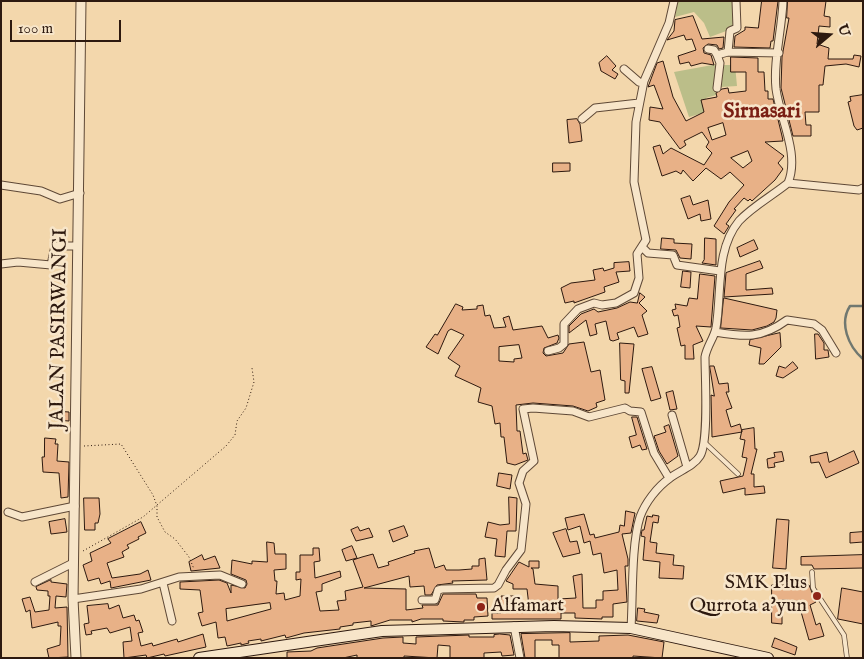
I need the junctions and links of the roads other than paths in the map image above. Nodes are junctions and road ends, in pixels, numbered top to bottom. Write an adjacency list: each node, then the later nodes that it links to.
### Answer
1 (81, 1): 17 (street, JALAN PASIRWANGI)
2 (672, 1): 10 (street); 12 (street)
3 (736, 1): 6 (street)
4 (783, 1): 7 (street)
5 (708, 49): 8 (street)
6 (728, 52): 7 (street); 8 (street)
7 (778, 53): 14 (street)
8 (717, 55): 11 (street)
9 (624, 69): 10 (street)
10 (639, 82): 12 (street)
11 (717, 88)
12 (638, 103): 13 (street); 19 (street)
13 (582, 119)
14 (788, 183): 16 (street); 21 (street)
15 (1, 185): 17 (street)
16 (863, 188)
17 (80, 193): 18 (street, JALAN PASIRWANGI)
18 (78, 246): 20 (street); 30 (street, JALAN PASIRWANGI)
19 (642, 247): 21 (street); 23 (street)
20 (1, 264)
21 (720, 271): 22 (street)
22 (715, 332): 24 (street); 26 (street)
23 (548, 351)
24 (836, 353)
25 (672, 415): 27 (street)
26 (705, 443): 27 (street); 28 (lane)
27 (687, 467): 29 (street)
28 (738, 474)
29 (669, 478): 38 (street); 41 (street)
30 (75, 506): 31 (street); 32 (street, JALAN PASIRWANGI)
31 (8, 512)
32 (73, 559): 34 (street); 37 (street, JALAN PASIRWANGI)
33 (812, 572): 46 (lane)
34 (35, 582)
35 (163, 583): 36 (street); 37 (street); 39 (street)
36 (242, 584)
37 (73, 599): 42 (street, JALAN PASIRWANGI)
38 (422, 600)
39 (172, 621)
40 (514, 626): 41 (main road); 43 (main road); 44 (street)
41 (631, 628): 45 (main road)
42 (76, 658)
43 (199, 658)
44 (520, 658)
45 (768, 658)
46 (847, 658)

